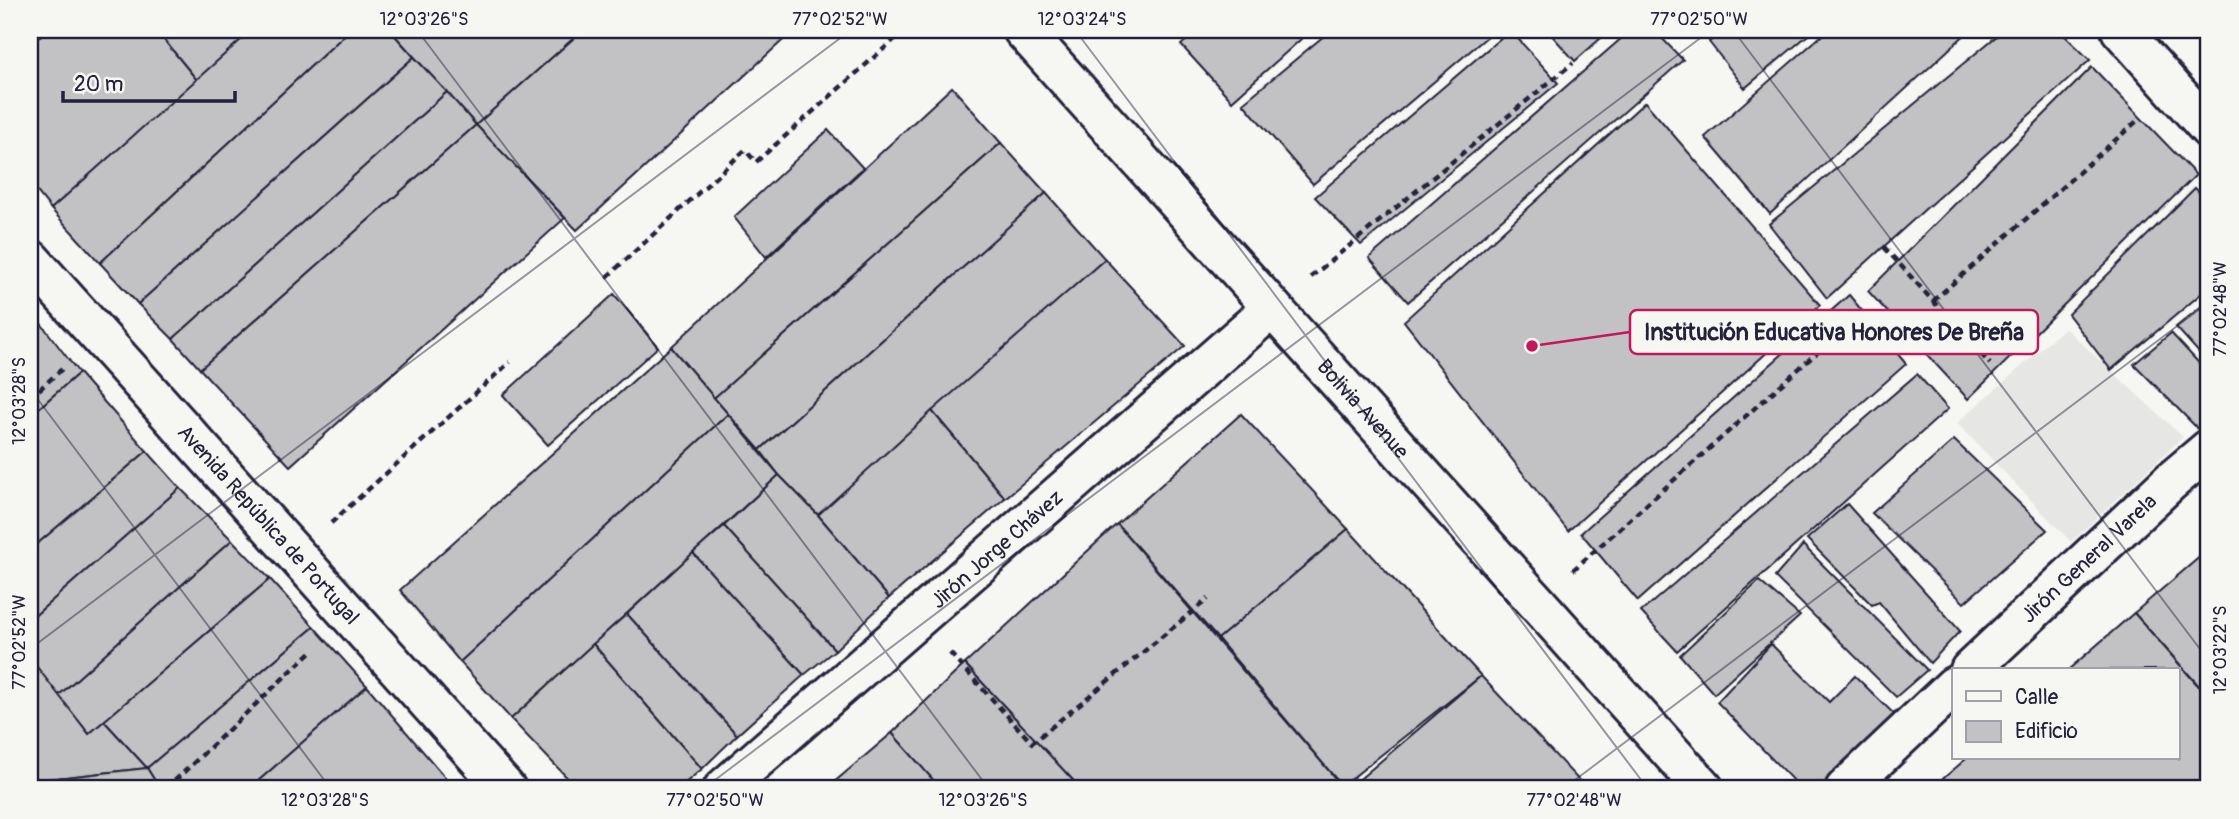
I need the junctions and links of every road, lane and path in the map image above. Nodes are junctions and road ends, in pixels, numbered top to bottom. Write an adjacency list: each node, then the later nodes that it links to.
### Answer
1 (905, 30): 9 (path)
2 (1023, 30): 11 (street, Bolivia Avenue)
3 (2121, 30): 5 (street)
4 (1573, 63): 11 (path)
5 (2174, 89): 6 (street); 10 (path)
6 (2209, 129)
7 (1884, 247): 10 (path)
8 (30, 259): 16 (street, Avenida República de Portugal)
9 (607, 277)
10 (1933, 301): 14 (path)
11 (1272, 309): 18 (street, Bolivia Avenue); 20 (street, Jirón Jorge Chávez)
12 (1839, 333): 18 (path)
13 (510, 362): 16 (path)
14 (1990, 364)
15 (2209, 449): 21 (street, Jirón General Varela)
16 (295, 555): 19 (street, Avenida República de Portugal)
17 (1208, 599): 20 (path)
18 (1536, 603): 26 (street, Bolivia Avenue)
19 (351, 616): 23 (path); 24 (street, Avenida República de Portugal)
20 (918, 618): 25 (street, Jirón Jorge Chávez)
21 (1972, 668)
22 (1952, 688): 27 (street)
23 (166, 789)
24 (506, 789)
25 (723, 789)
26 (1704, 789)
27 (1844, 789)

